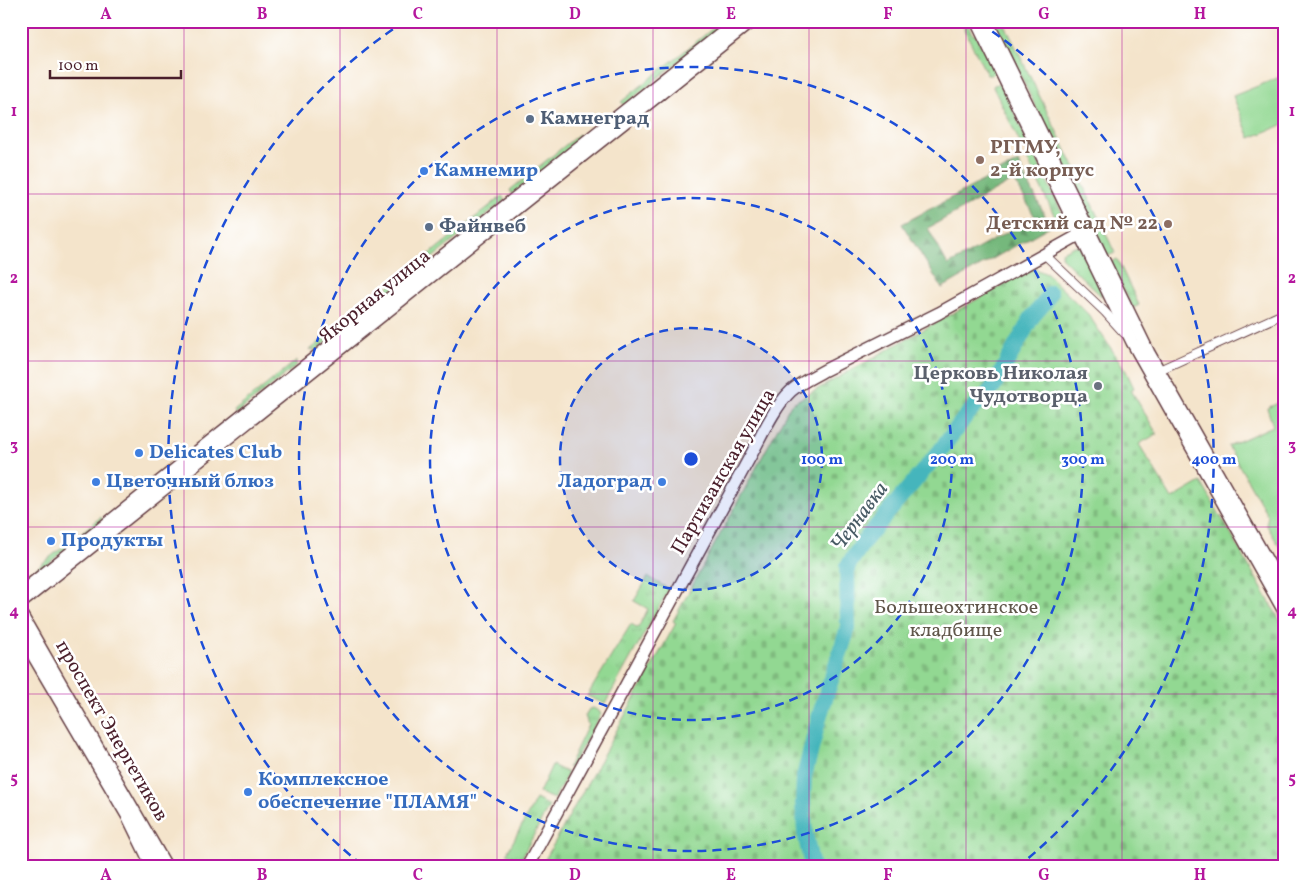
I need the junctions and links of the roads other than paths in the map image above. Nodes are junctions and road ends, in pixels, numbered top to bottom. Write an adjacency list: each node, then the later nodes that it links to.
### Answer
1 (737, 21): 10 (street, Якорная улица)
2 (752, 21): 12 (street, Якорная улица)
3 (976, 21): 5 (street)
4 (987, 21): 5 (street)
5 (1084, 232): 6 (street, Партизанская улица); 8 (street); 9 (street)
6 (1044, 254): 8 (street); 18 (street, Партизанская улица)
7 (1285, 313): 9 (street)
8 (1132, 342): 9 (street)
9 (1154, 373): 11 (street); 13 (street)
10 (21, 592)
11 (1285, 592)
12 (21, 603)
13 (1285, 613)
14 (21, 614): 17 (main road, проспект Энергетиков)
15 (21, 634): 16 (main road, проспект Энергетиков)
16 (153, 867)
17 (166, 867)
18 (527, 867)

